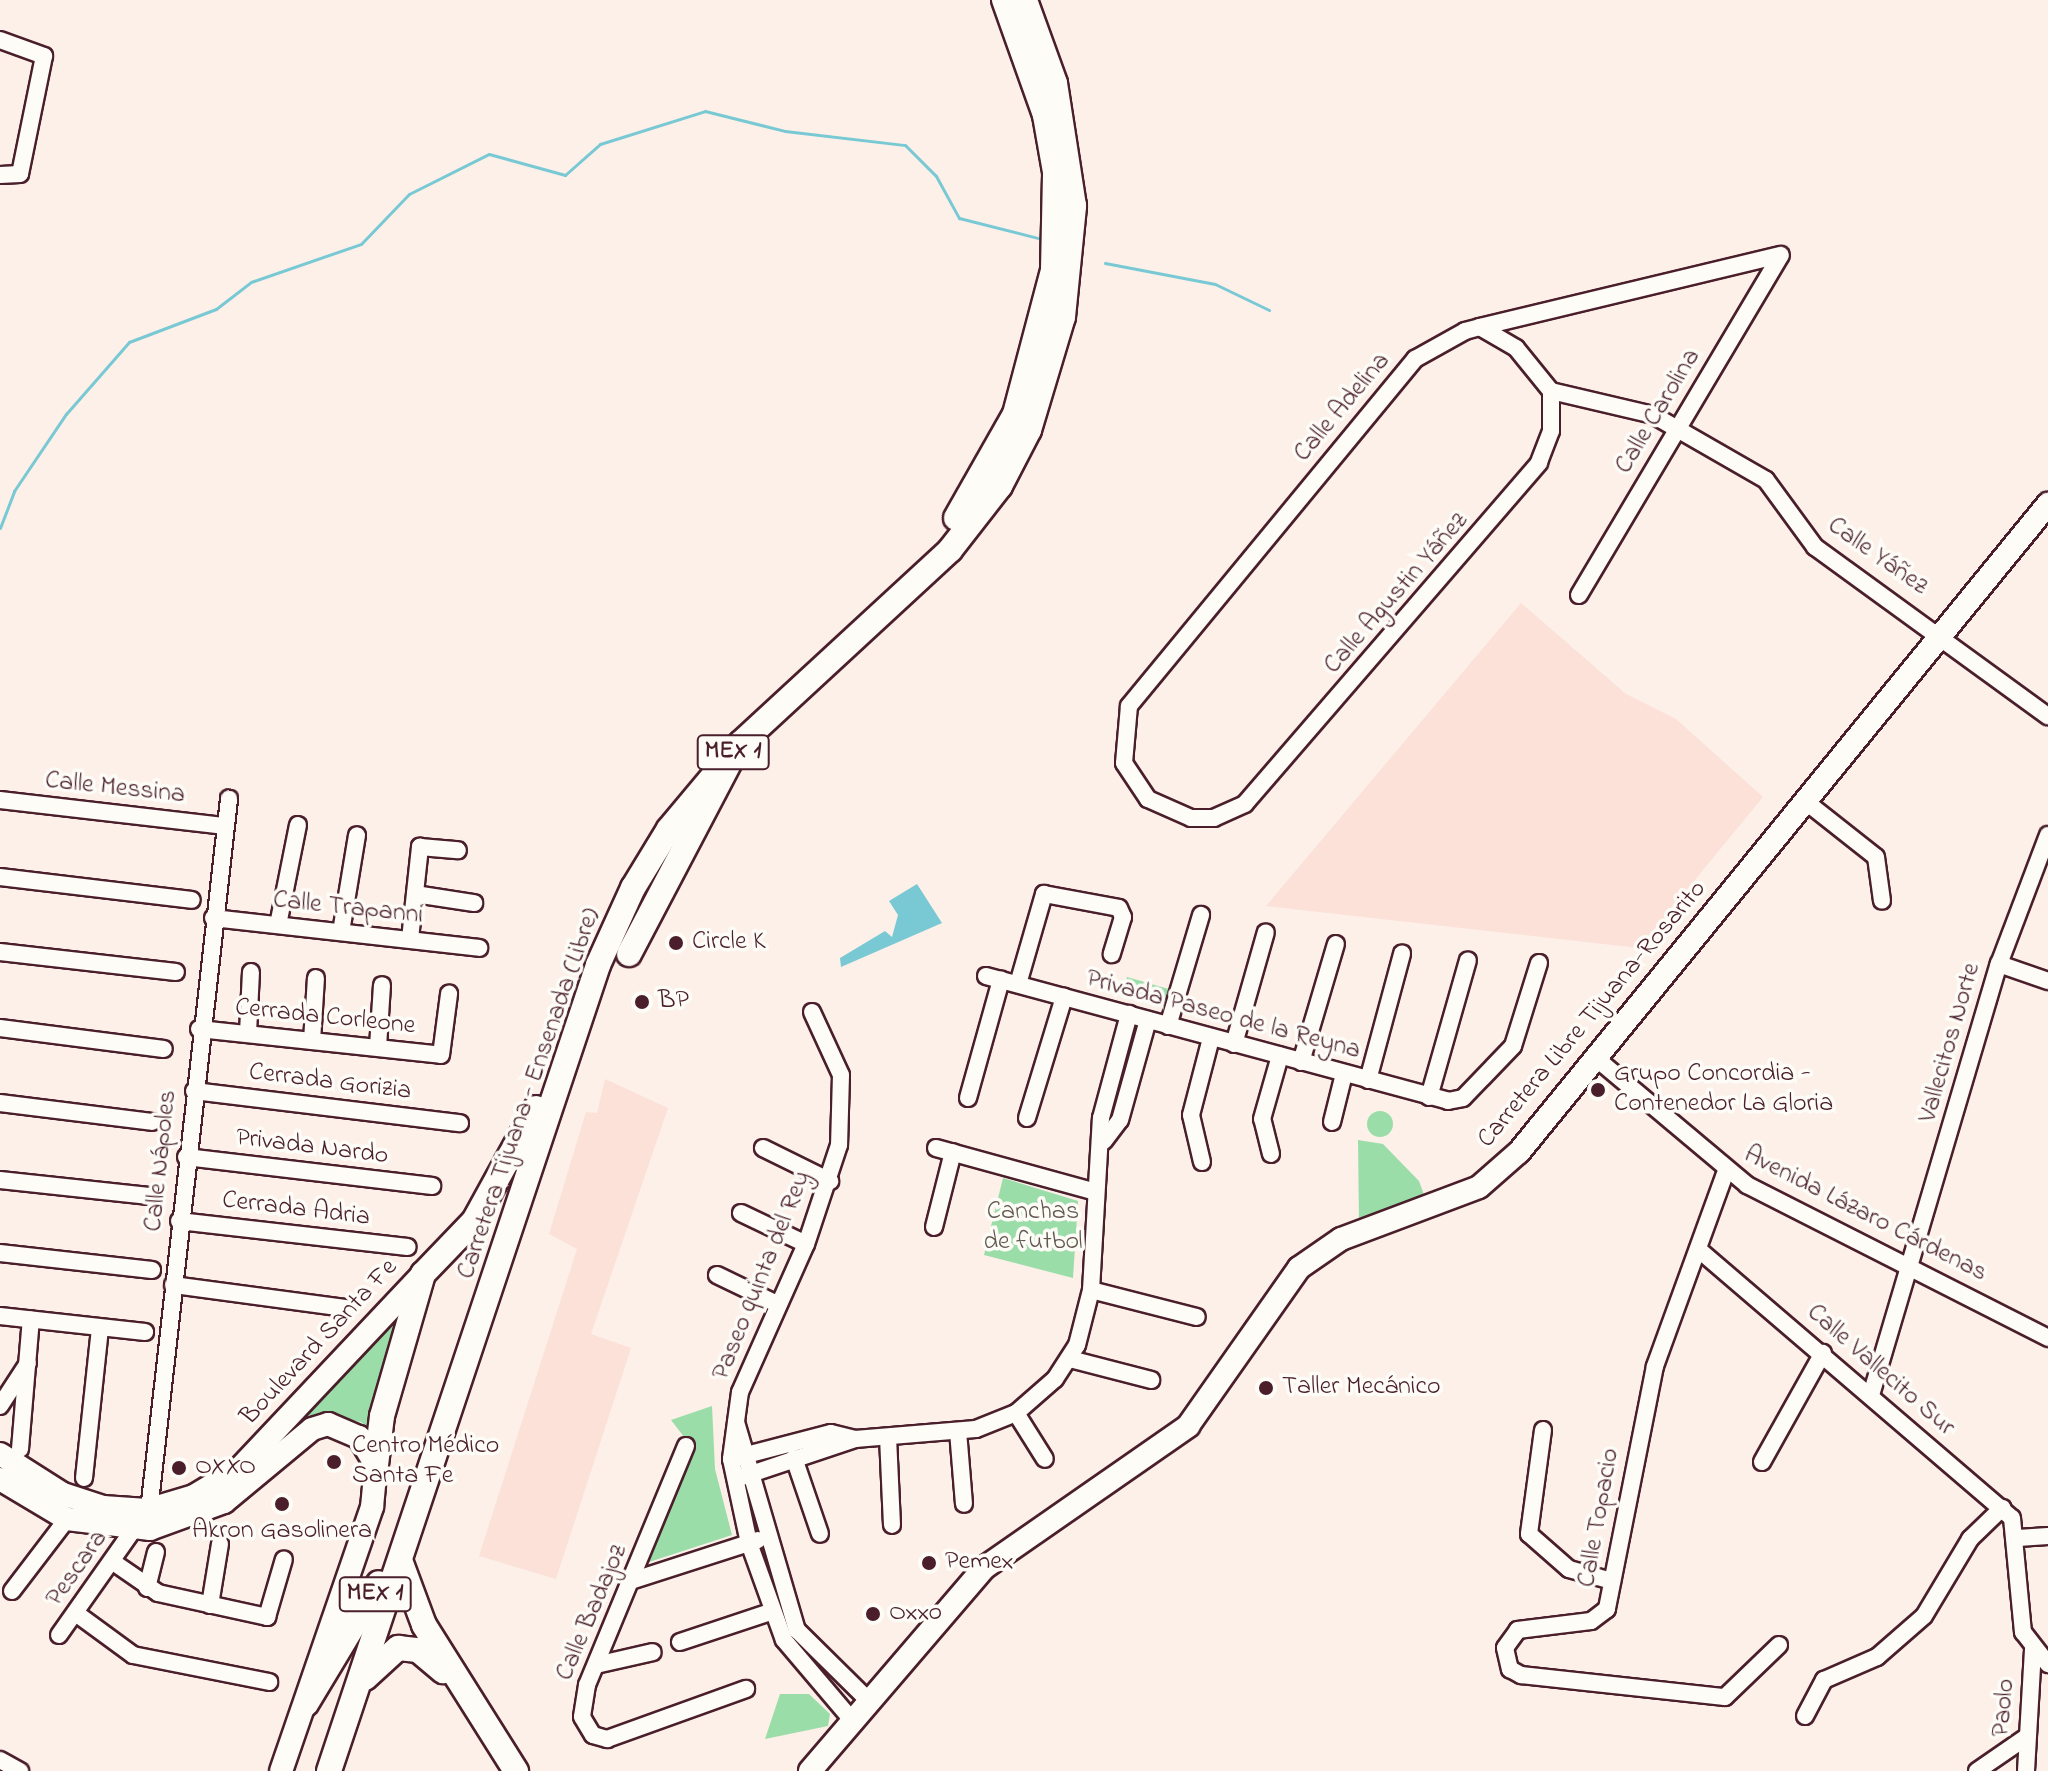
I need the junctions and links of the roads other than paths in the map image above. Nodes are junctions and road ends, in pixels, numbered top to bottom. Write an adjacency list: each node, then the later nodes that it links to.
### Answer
1 (1004, 0): 72 (highway, Carretera Tijuana - Ensenada (Libre) / MEX 1)
2 (1025, 0): 13 (highway, Carretera Tijuana - Ensenada (Libre) / MEX 1)
3 (0, 40): 4 (street)
4 (8, 177)
5 (1781, 255): 6 (street, Calle Adelina); 8 (street, Calle Carolina)
6 (1480, 327): 7 (street); 15 (street, Calle Adelina)
7 (1551, 391): 8 (street, Calle Yáñez); 15 (street, Calle Agustin Yáñez)
8 (1677, 427): 10 (street, Calle Carolina); 11 (street, Calle Yáñez)
9 (2048, 504): 11 (main road, Carretera Libre Tijuana-Rosarito)
10 (1579, 595)
11 (1943, 634): 12 (street, Calle Yáñez); 17 (main road, Carretera Libre Tijuana-Rosarito)
12 (2048, 716)
13 (733, 753): 37 (highway); 148 (highway, Carretera Tijuana - Ensenada (Libre) / MEX 1)
14 (229, 799): 19 (street, Calle Nápoles)
15 (1148, 799)
16 (0, 800): 19 (street, Calle Messina)
17 (1805, 801): 26 (street); 64 (main road, Carretera Libre Tijuana-Rosarito)
18 (298, 825): 30 (street)
19 (226, 826): 29 (street, Calle Nápoles)
20 (357, 835): 31 (street)
21 (2048, 835): 42 (street, Vallecitos Norte)
22 (458, 850): 24 (street)
23 (0, 877): 25 (street)
24 (415, 894): 27 (street); 33 (street)
25 (192, 900)
26 (1882, 901)
27 (474, 903)
28 (1201, 915): 54 (street)
29 (213, 918): 30 (street, Calle Trapanni); 56 (street, Calle Nápoles)
30 (278, 925): 31 (street, Calle Trapanni)
31 (341, 932): 33 (street, Calle Trapanni)
32 (1266, 932): 60 (street)
33 (410, 939): 35 (street, Calle Trapanni)
34 (1336, 944): 65 (street)
35 (479, 948)
36 (0, 952): 43 (street)
37 (629, 954)
38 (1112, 954): 46 (street)
39 (1402, 954): 67 (street)
40 (1468, 960): 69 (street)
41 (1539, 963): 69 (street, Privada Paseo de la Reyna)
42 (1999, 964): 47 (street); 97 (street, Vallecitos Norte)
43 (176, 972)
44 (251, 972): 57 (street)
45 (316, 978): 59 (street)
46 (1002, 980): 50 (street, Privada Paseo de la Reyna); 70 (street)
47 (2048, 981)
48 (382, 985): 61 (street)
49 (449, 994): 61 (street, Cerrada Corleone)
50 (1064, 997): 52 (street, Privada Paseo de la Reyna); 73 (street)
51 (812, 1012): 86 (street, Paseo quinta del Rey)
52 (1129, 1014): 53 (street, Privada Paseo de la Reyna); 77 (street)
53 (1148, 1020): 54 (street, Privada Paseo de la Reyna); 77 (street)
54 (1168, 1026): 58 (street, Privada Paseo de la Reyna)
55 (0, 1028): 62 (street)
56 (199, 1029): 57 (street, Cerrada Corleone); 68 (street, Calle Nápoles)
57 (248, 1033): 59 (street, Cerrada Corleone)
58 (1211, 1038): 60 (street, Privada Paseo de la Reyna); 83 (street)
59 (312, 1041): 61 (street, Cerrada Corleone)
60 (1234, 1044): 63 (street, Privada Paseo de la Reyna)
61 (378, 1047)
62 (164, 1049)
63 (1280, 1056): 65 (street, Privada Paseo de la Reyna); 81 (street)
64 (1597, 1059): 84 (street, Avenida Lázaro Cárdenas); 170 (main road, Carretera Libre Tijuana-Rosarito)
65 (1301, 1062): 66 (street, Privada Paseo de la Reyna)
66 (1344, 1074): 67 (street, Privada Paseo de la Reyna); 75 (street)
67 (1368, 1080): 69 (street, Privada Paseo de la Reyna)
68 (194, 1091): 76 (street, Cerrada Gorizia); 82 (street, Calle Nápoles)
69 (1429, 1097)
70 (968, 1098)
71 (0, 1103): 74 (street)
72 (536, 1108): 99 (highway); 152 (highway, Carretera Tijuana - Ensenada (Libre) / MEX 1)
73 (1027, 1118)
74 (152, 1122)
75 (1332, 1122)
76 (460, 1123)
77 (1104, 1141): 88 (street)
78 (763, 1148): 86 (street)
79 (936, 1148): 80 (street)
80 (953, 1152): 88 (street); 92 (street)
81 (1271, 1154)
82 (186, 1157): 87 (street, Privada Nardo); 91 (street, Calle Nápoles)
83 (1202, 1162)
84 (1726, 1171): 95 (street, Calle Topacio); 97 (street, Avenida Lázaro Cárdenas)
85 (0, 1180): 89 (street)
86 (830, 1181): 93 (street, Paseo quinta del Rey)
87 (432, 1186)
88 (1096, 1192): 102 (street)
89 (149, 1196)
90 (741, 1213): 93 (street)
91 (179, 1221): 94 (street, Cerrada Adria); 101 (street, Calle Nápoles)
92 (934, 1227)
93 (806, 1244): 103 (street, Paseo quinta del Rey)
94 (408, 1247)
95 (1698, 1249): 111 (street, Calle Vallecito Sur); 151 (street, Calle Topacio)
96 (0, 1253): 98 (street)
97 (1909, 1267): 110 (street, Avenida Lázaro Cárdenas); 115 (street, Vallecitos Norte)
98 (152, 1270)
99 (423, 1274): 130 (highway); 131 (main road, Boulevard Santa Fe)
100 (717, 1275): 103 (street)
101 (173, 1285): 104 (street); 139 (street, Calle Nápoles)
102 (1091, 1290): 106 (street); 112 (street)
103 (777, 1304): 118 (street, Paseo quinta del Rey)
104 (346, 1308)
105 (0, 1316): 107 (street)
106 (1197, 1317)
107 (31, 1319): 108 (street); 113 (street)
108 (100, 1328): 109 (street); 133 (street)
109 (145, 1332)
110 (2048, 1338)
111 (1823, 1353): 115 (street, Calle Vallecito Sur); 129 (street)
112 (1070, 1359): 114 (street); 117 (street)
113 (28, 1363): 116 (street); 124 (street)
114 (1151, 1380)
115 (1871, 1395): 137 (street, Calle Vallecito Sur)
116 (0, 1406)
117 (1016, 1413): 120 (street); 128 (street)
118 (735, 1421): 125 (street); 127 (street, Paseo quinta del Rey)
119 (1543, 1430): 151 (street)
120 (958, 1431): 121 (street); 136 (street)
121 (888, 1437): 122 (street); 140 (street)
122 (855, 1439): 125 (street); 126 (street)
123 (686, 1446): 150 (street, Calle Badajoz)
124 (10, 1452): 139 (main road, Boulevard Santa Fe)
125 (750, 1455): 127 (street); 132 (street)
126 (794, 1458): 132 (street); 141 (street)
127 (731, 1459): 134 (street, Paseo quinta del Rey)
128 (1045, 1459)
129 (1762, 1462)
130 (376, 1465): 131 (main road, Boulevard Santa Fe); 171 (main road)
131 (255, 1466): 139 (main road, Boulevard Santa Fe)
132 (752, 1475): 134 (street); 144 (street)
133 (84, 1478)
134 (733, 1478): 144 (street, Paseo quinta del Rey)
135 (4, 1489): 138 (main road, Boulevard Santa Fe)
136 (964, 1504)
137 (2002, 1508): 143 (street, Calle Vallecito Sur); 172 (street)
138 (67, 1519): 139 (main road, Boulevard Santa Fe); 154 (street)
139 (143, 1523): 149 (street, Pescara)
140 (892, 1525)
141 (820, 1534)
142 (2048, 1536): 143 (street)
143 (2018, 1538): 162 (street)
144 (758, 1540): 150 (street); 156 (street); 159 (street)
145 (220, 1544): 155 (street)
146 (156, 1552): 153 (street)
147 (284, 1559): 155 (street)
148 (401, 1563): 167 (highway); 168 (highway, Carretera Tijuana - Ensenada (Libre) / MEX 1)
149 (116, 1564): 153 (street); 157 (street, Pescara)
150 (634, 1580): 165 (street, Calle Badajoz)
151 (1612, 1581): 161 (street, Calle Topacio)
152 (379, 1583): 171 (highway); 178 (highway, Carretera Tijuana - Ensenada (Libre) / MEX 1)
153 (147, 1588): 155 (street)
154 (12, 1591)
155 (210, 1605)
156 (773, 1611): 159 (street); 160 (street)
157 (77, 1614): 158 (street, Pescara); 166 (street)
158 (59, 1635)
159 (791, 1635): 170 (street); 173 (street)
160 (680, 1642)
161 (1779, 1645)
162 (2033, 1649): 164 (street); 174 (street, Paolo)
163 (653, 1652): 165 (street)
164 (2048, 1664)
165 (596, 1665): 169 (street, Calle Badajoz)
166 (269, 1682)
167 (459, 1687): 168 (highway); 180 (highway)
168 (357, 1689): 179 (highway, Carretera Tijuana - Ensenada (Libre) / MEX 1)
169 (746, 1689)
170 (868, 1700): 173 (main road, Carretera Libre Tijuana-Rosarito)
171 (306, 1704): 177 (main road)
172 (1805, 1716)
173 (851, 1719): 181 (main road, Carretera Libre Tijuana-Rosarito)
174 (2025, 1738): 182 (street); 183 (street, Paolo)
175 (0, 1760): 176 (street)
176 (20, 1771)
177 (281, 1771)
178 (315, 1771)
179 (329, 1771)
180 (516, 1771)
181 (810, 1771)
182 (1977, 1771)
183 (2026, 1771)

